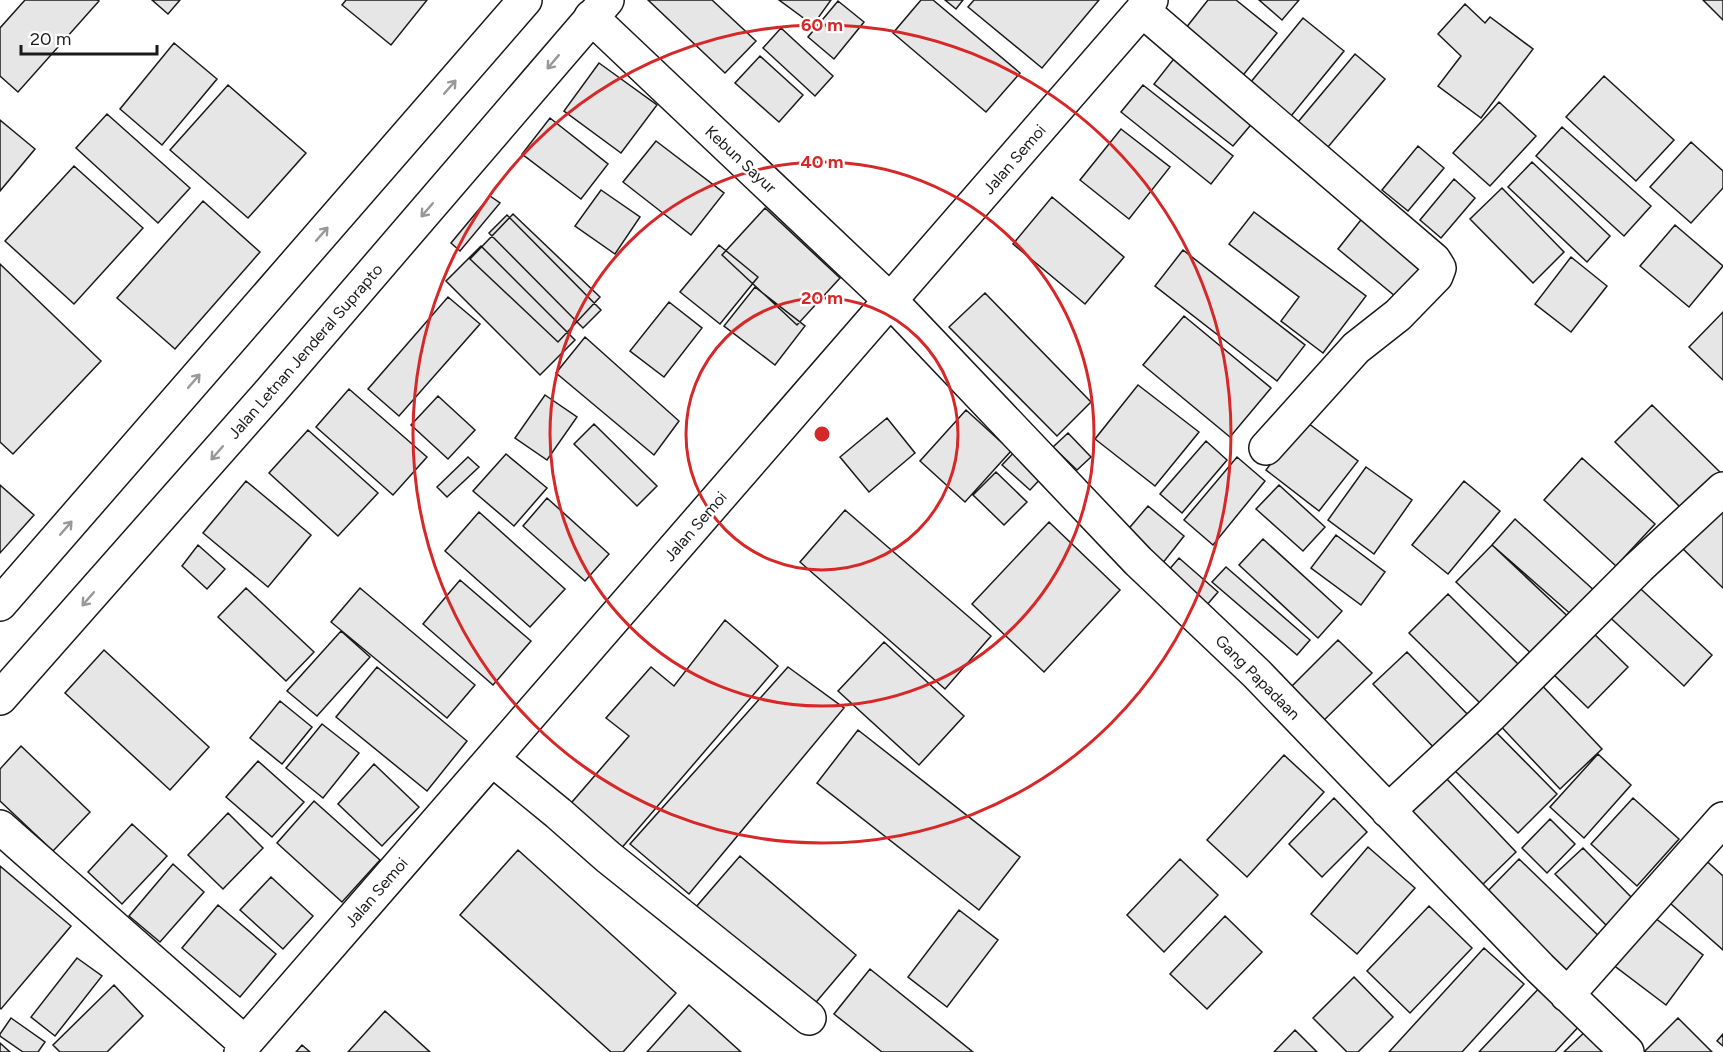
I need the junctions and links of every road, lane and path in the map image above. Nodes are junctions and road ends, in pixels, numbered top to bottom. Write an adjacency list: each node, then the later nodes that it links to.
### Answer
1 (525, 0): 7 (street, one-way to 1)
2 (1146, 5): 4 (street, Jalan Semoi); 5 (street)
3 (590, 6): 4 (street, Kebun Sayur); 8 (street, Jalan Letnan Jenderal Suprapto, one-way to 8)
4 (891, 301): 9 (street, Jalan Semoi); 10 (street, Gang Papadaan)
5 (1266, 448)
6 (1723, 489): 10 (street)
7 (0, 604)
8 (0, 698)
9 (492, 759): 14 (street); 15 (street, Jalan Semoi)
10 (1388, 811): 13 (street, Gang Papadaan)
11 (1723, 819): 13 (street)
12 (0, 827): 15 (street)
13 (1567, 994): 16 (street, Gang Papadaan)
14 (809, 1018)
15 (243, 1048)
16 (1627, 1052)

